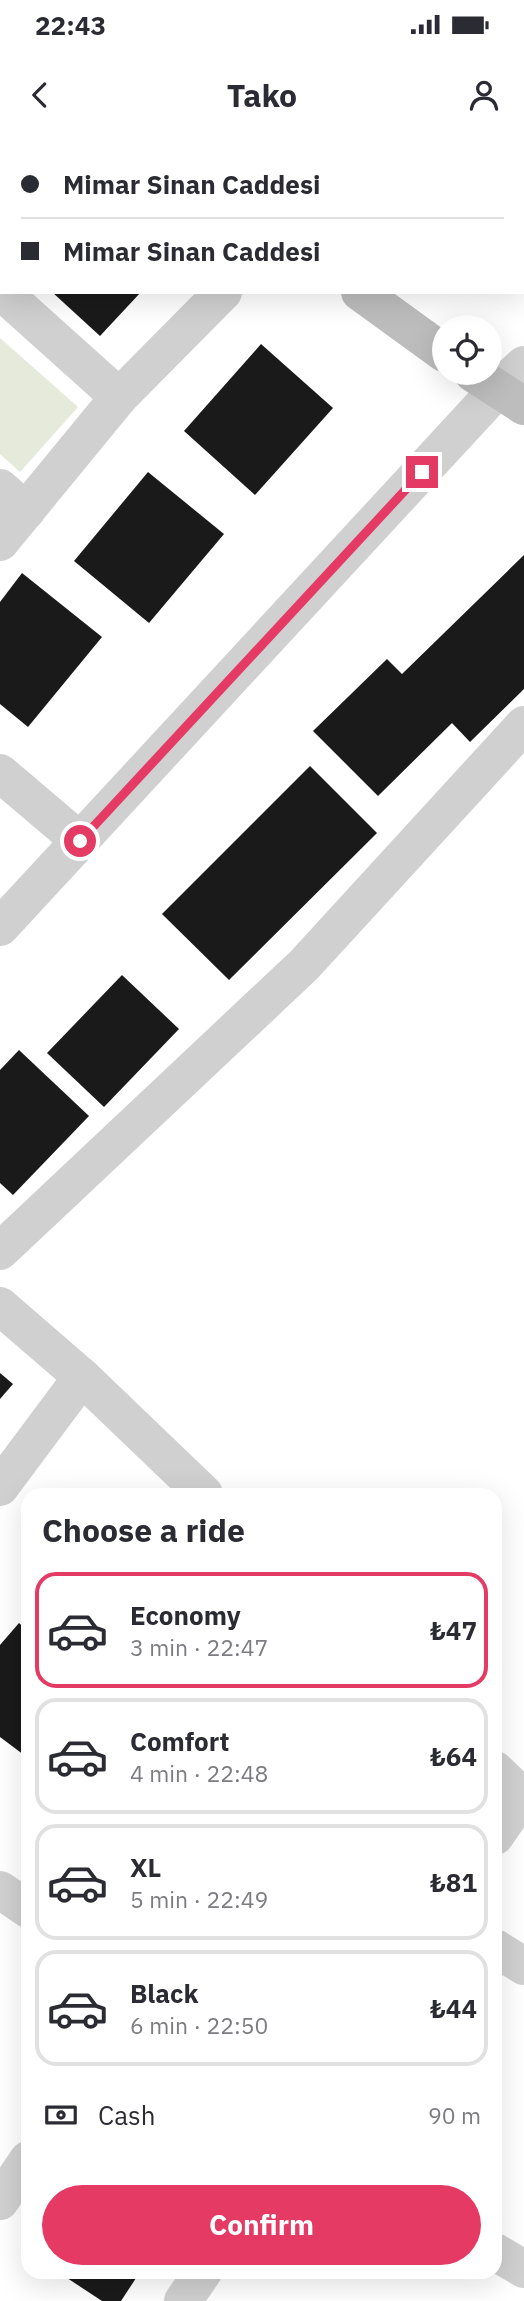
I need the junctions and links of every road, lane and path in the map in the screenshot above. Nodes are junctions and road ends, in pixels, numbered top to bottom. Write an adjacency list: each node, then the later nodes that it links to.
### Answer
1 (4, 294): 6 (street)
2 (221, 294): 6 (street)
3 (363, 294): 4 (main road)
4 (432, 344)
5 (505, 384): 11 (street)
6 (119, 397): 7 (street)
7 (13, 499): 8 (street)
8 (0, 542)
9 (524, 725): 13 (street)
10 (0, 773): 11 (street)
11 (80, 841): 12 (street)
12 (0, 927)
13 (0, 1251)
14 (0, 1306): 15 (street)
15 (82, 1377): 16 (street); 17 (street)
16 (0, 1488)
17 (198, 1488)
18 (502, 1776): 19 (street)
19 (523, 1795): 20 (street)
20 (502, 1826)
21 (0, 1890): 22 (street)
22 (21, 1904)
23 (502, 1952): 24 (street)
24 (524, 1966)
25 (21, 2170): 26 (street)
26 (0, 2201)
27 (502, 2256): 28 (street)
28 (524, 2269)
29 (198, 2279): 30 (street)
30 (183, 2301)

